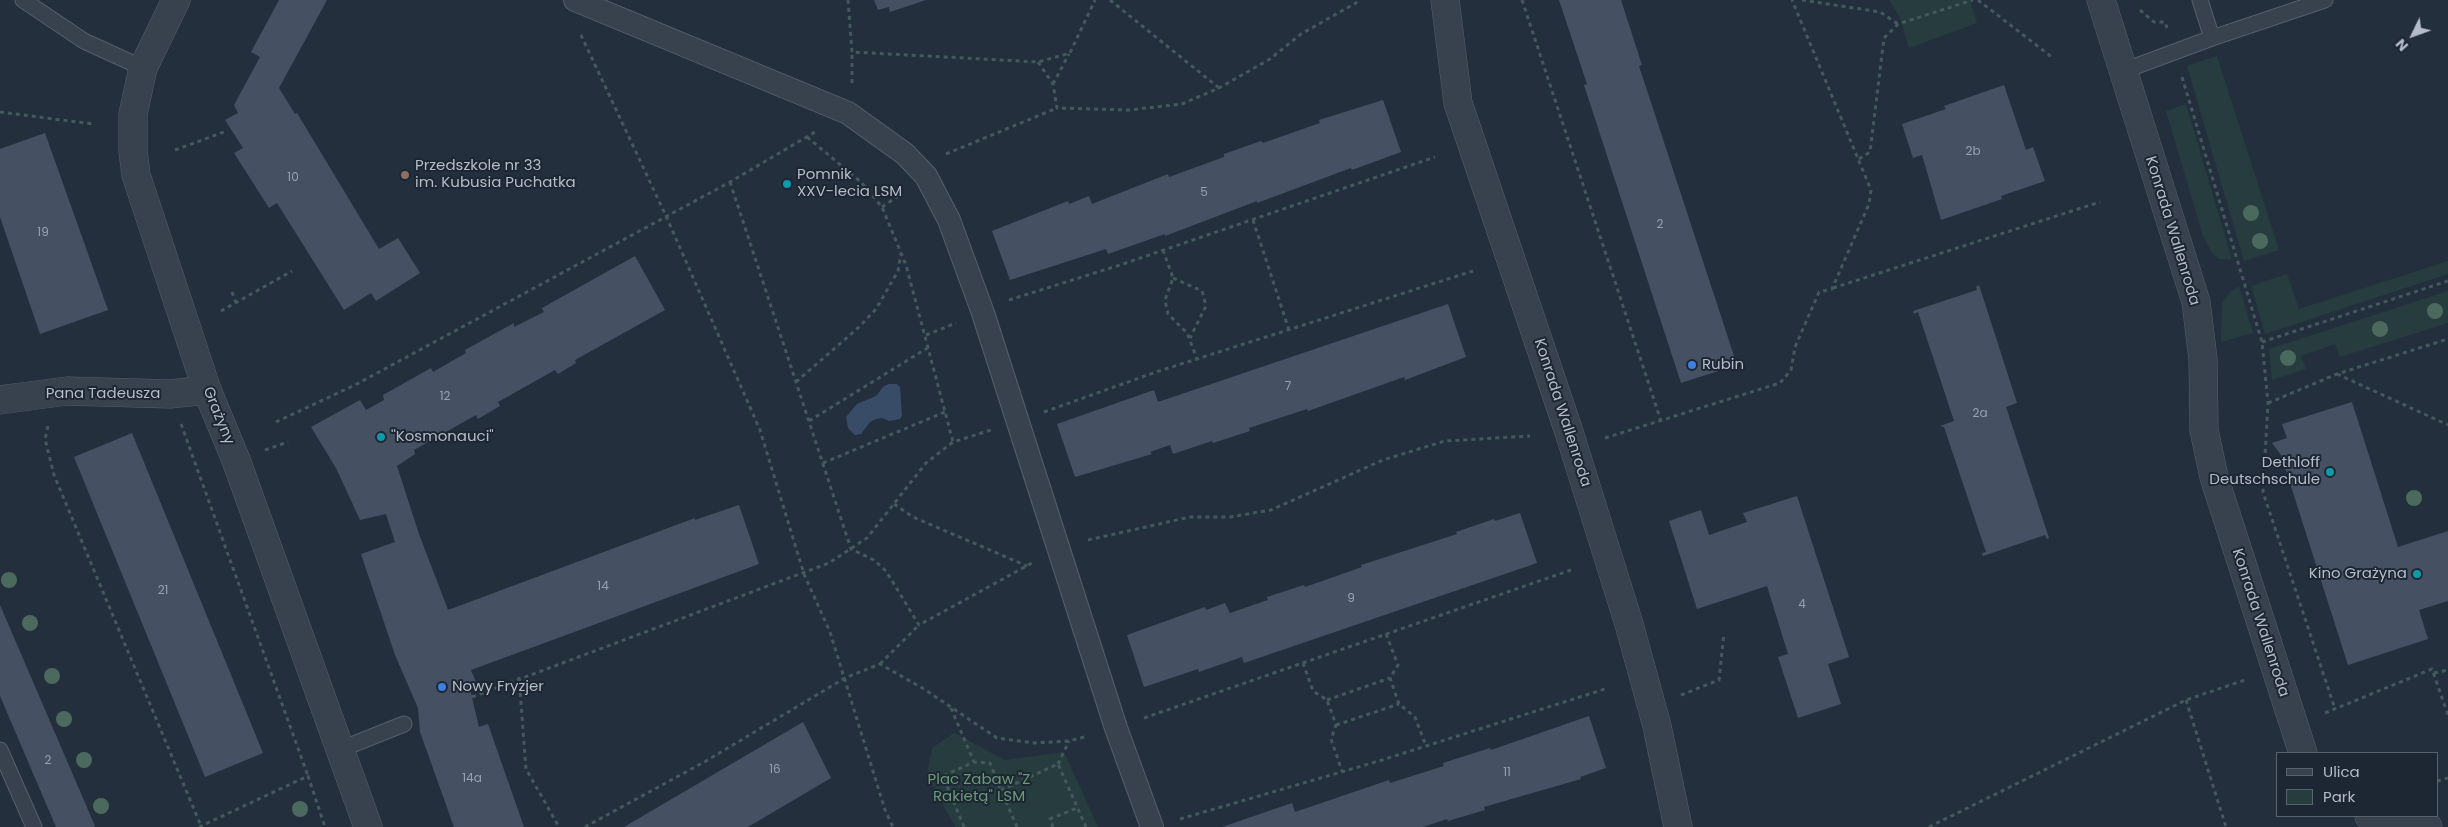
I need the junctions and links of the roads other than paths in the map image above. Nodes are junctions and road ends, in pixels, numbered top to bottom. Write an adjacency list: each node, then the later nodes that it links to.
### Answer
1 (23, 0): 9 (lane)
2 (176, 0): 9 (street, Grażyny)
3 (575, 0): 21 (street)
4 (1445, 0): 22 (street, Konrada Wallenroda)
5 (2101, 0): 10 (street, Konrada Wallenroda)
6 (2200, 0): 8 (lane)
7 (2325, 0): 8 (lane)
8 (2212, 38): 10 (lane)
9 (143, 68): 11 (street, Grażyny)
10 (2123, 71): 16 (street, Konrada Wallenroda)
11 (207, 390): 12 (street, Pana Tadeusza); 15 (street, Grażyny)
12 (0, 400)
13 (404, 724): 15 (lane)
14 (0, 750): 19 (lane)
15 (339, 750): 20 (street, Grażyny)
16 (2303, 752)
17 (2370, 817): 23 (street)
18 (2448, 823): 23 (street)
19 (34, 827)
20 (368, 827)
21 (1152, 827)
22 (1678, 827)
23 (2429, 827)

